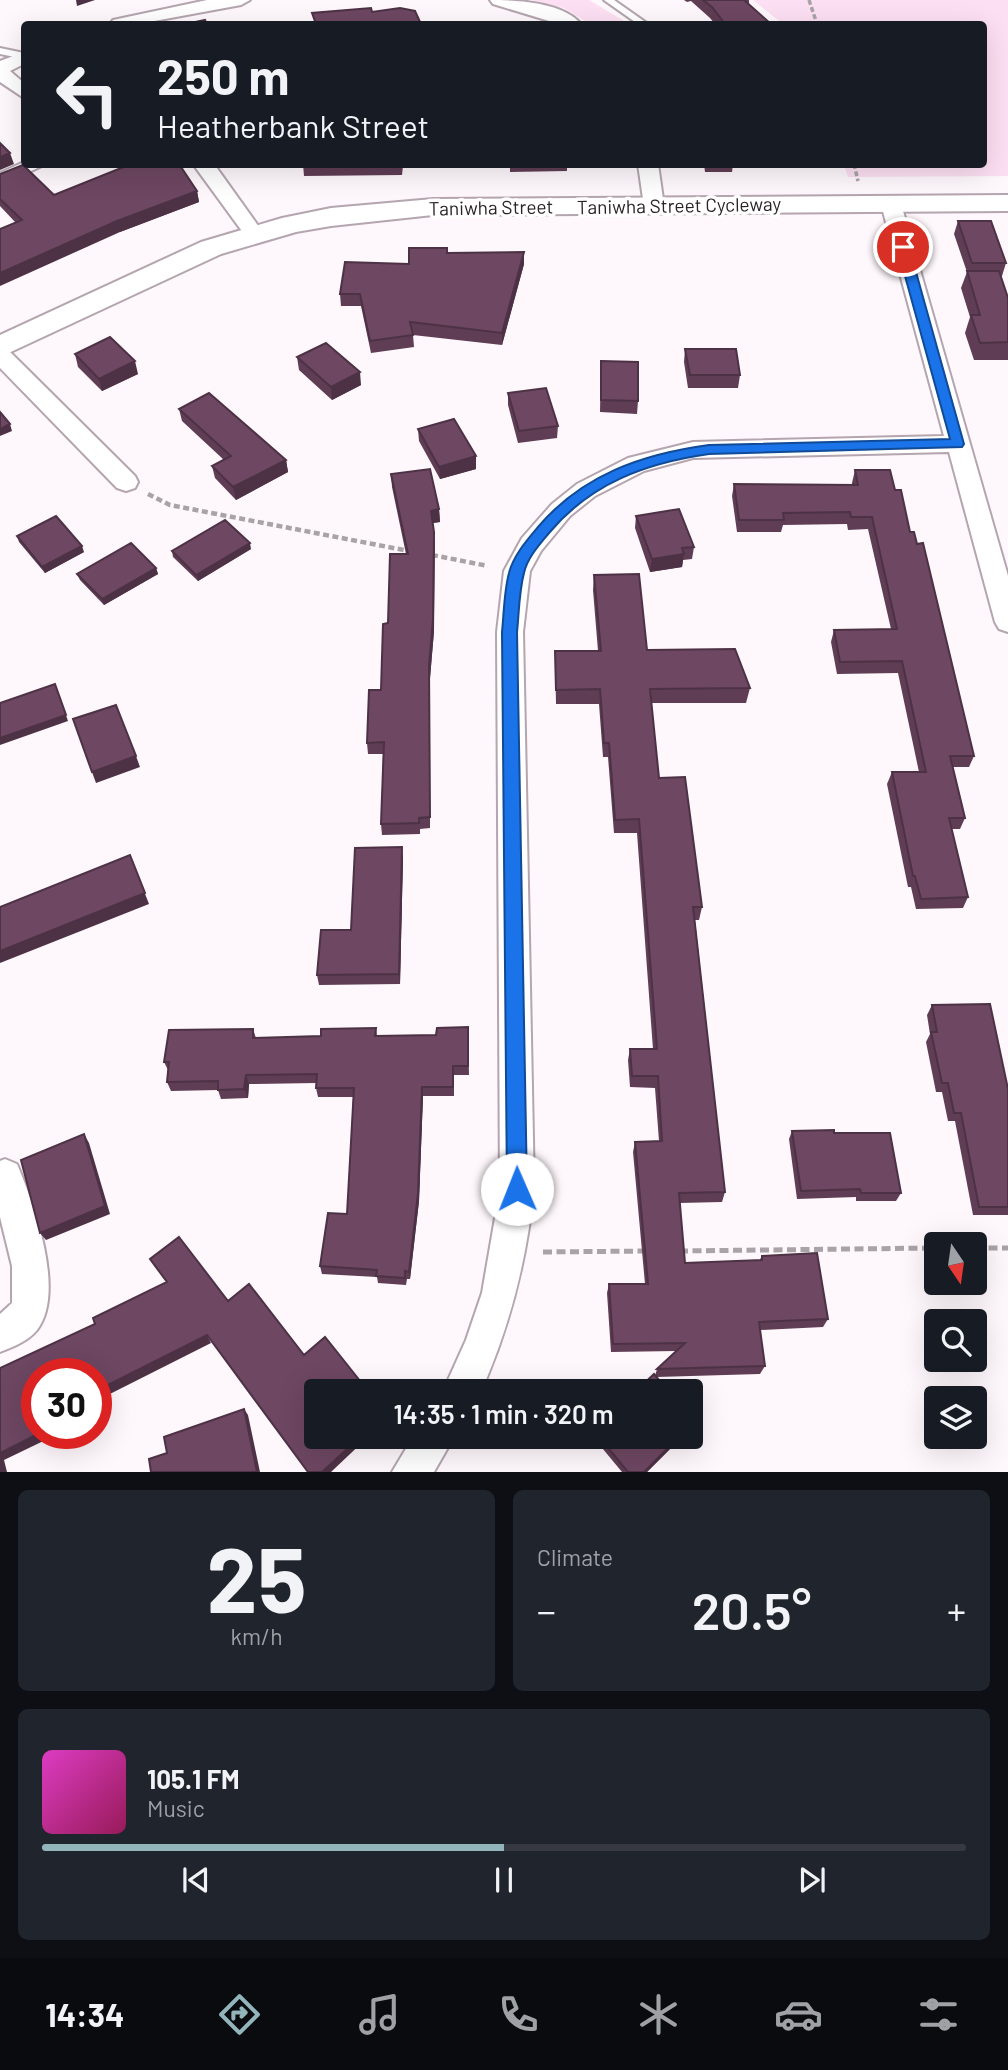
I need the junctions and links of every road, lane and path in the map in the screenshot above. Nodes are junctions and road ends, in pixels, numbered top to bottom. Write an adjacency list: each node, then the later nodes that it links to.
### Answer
1 (241, 0): 5 (street)
2 (499, 0): 6 (street)
3 (608, 0): 7 (lane)
4 (809, 0): 8 (path)
5 (131, 21)
6 (566, 21)
7 (639, 21)
8 (816, 21)
9 (0, 51): 10 (lane)
10 (21, 56)
11 (21, 59): 12 (street)
12 (0, 70): 13 (street)
13 (21, 89)
14 (27, 168): 18 (street)
15 (205, 168): 23 (street)
16 (649, 168): 22 (street)
17 (855, 168): 19 (path)
18 (0, 180)
19 (858, 181)
20 (1008, 203): 21 (main road, Taniwha Street)
21 (891, 204): 22 (main road, Taniwha Street); 26 (street)
22 (654, 206): 23 (main road, Taniwha Street)
23 (254, 234): 24 (main road, Taniwha Street)
24 (0, 347)
25 (0, 355): 27 (street)
26 (958, 444): 28 (street); 29 (street)
27 (126, 482): 28 (path)
28 (517, 571): 37 (street)
29 (1004, 592): 30 (street)
30 (1008, 622)
31 (5, 1176): 38 (street)
32 (924, 1248): 36 (path)
33 (987, 1248): 34 (path)
34 (1008, 1248)
35 (651, 1251): 37 (path)
36 (664, 1251)
37 (510, 1252): 39 (street)
38 (0, 1334)
39 (466, 1379)
40 (427, 1449): 41 (street)
41 (411, 1472)

